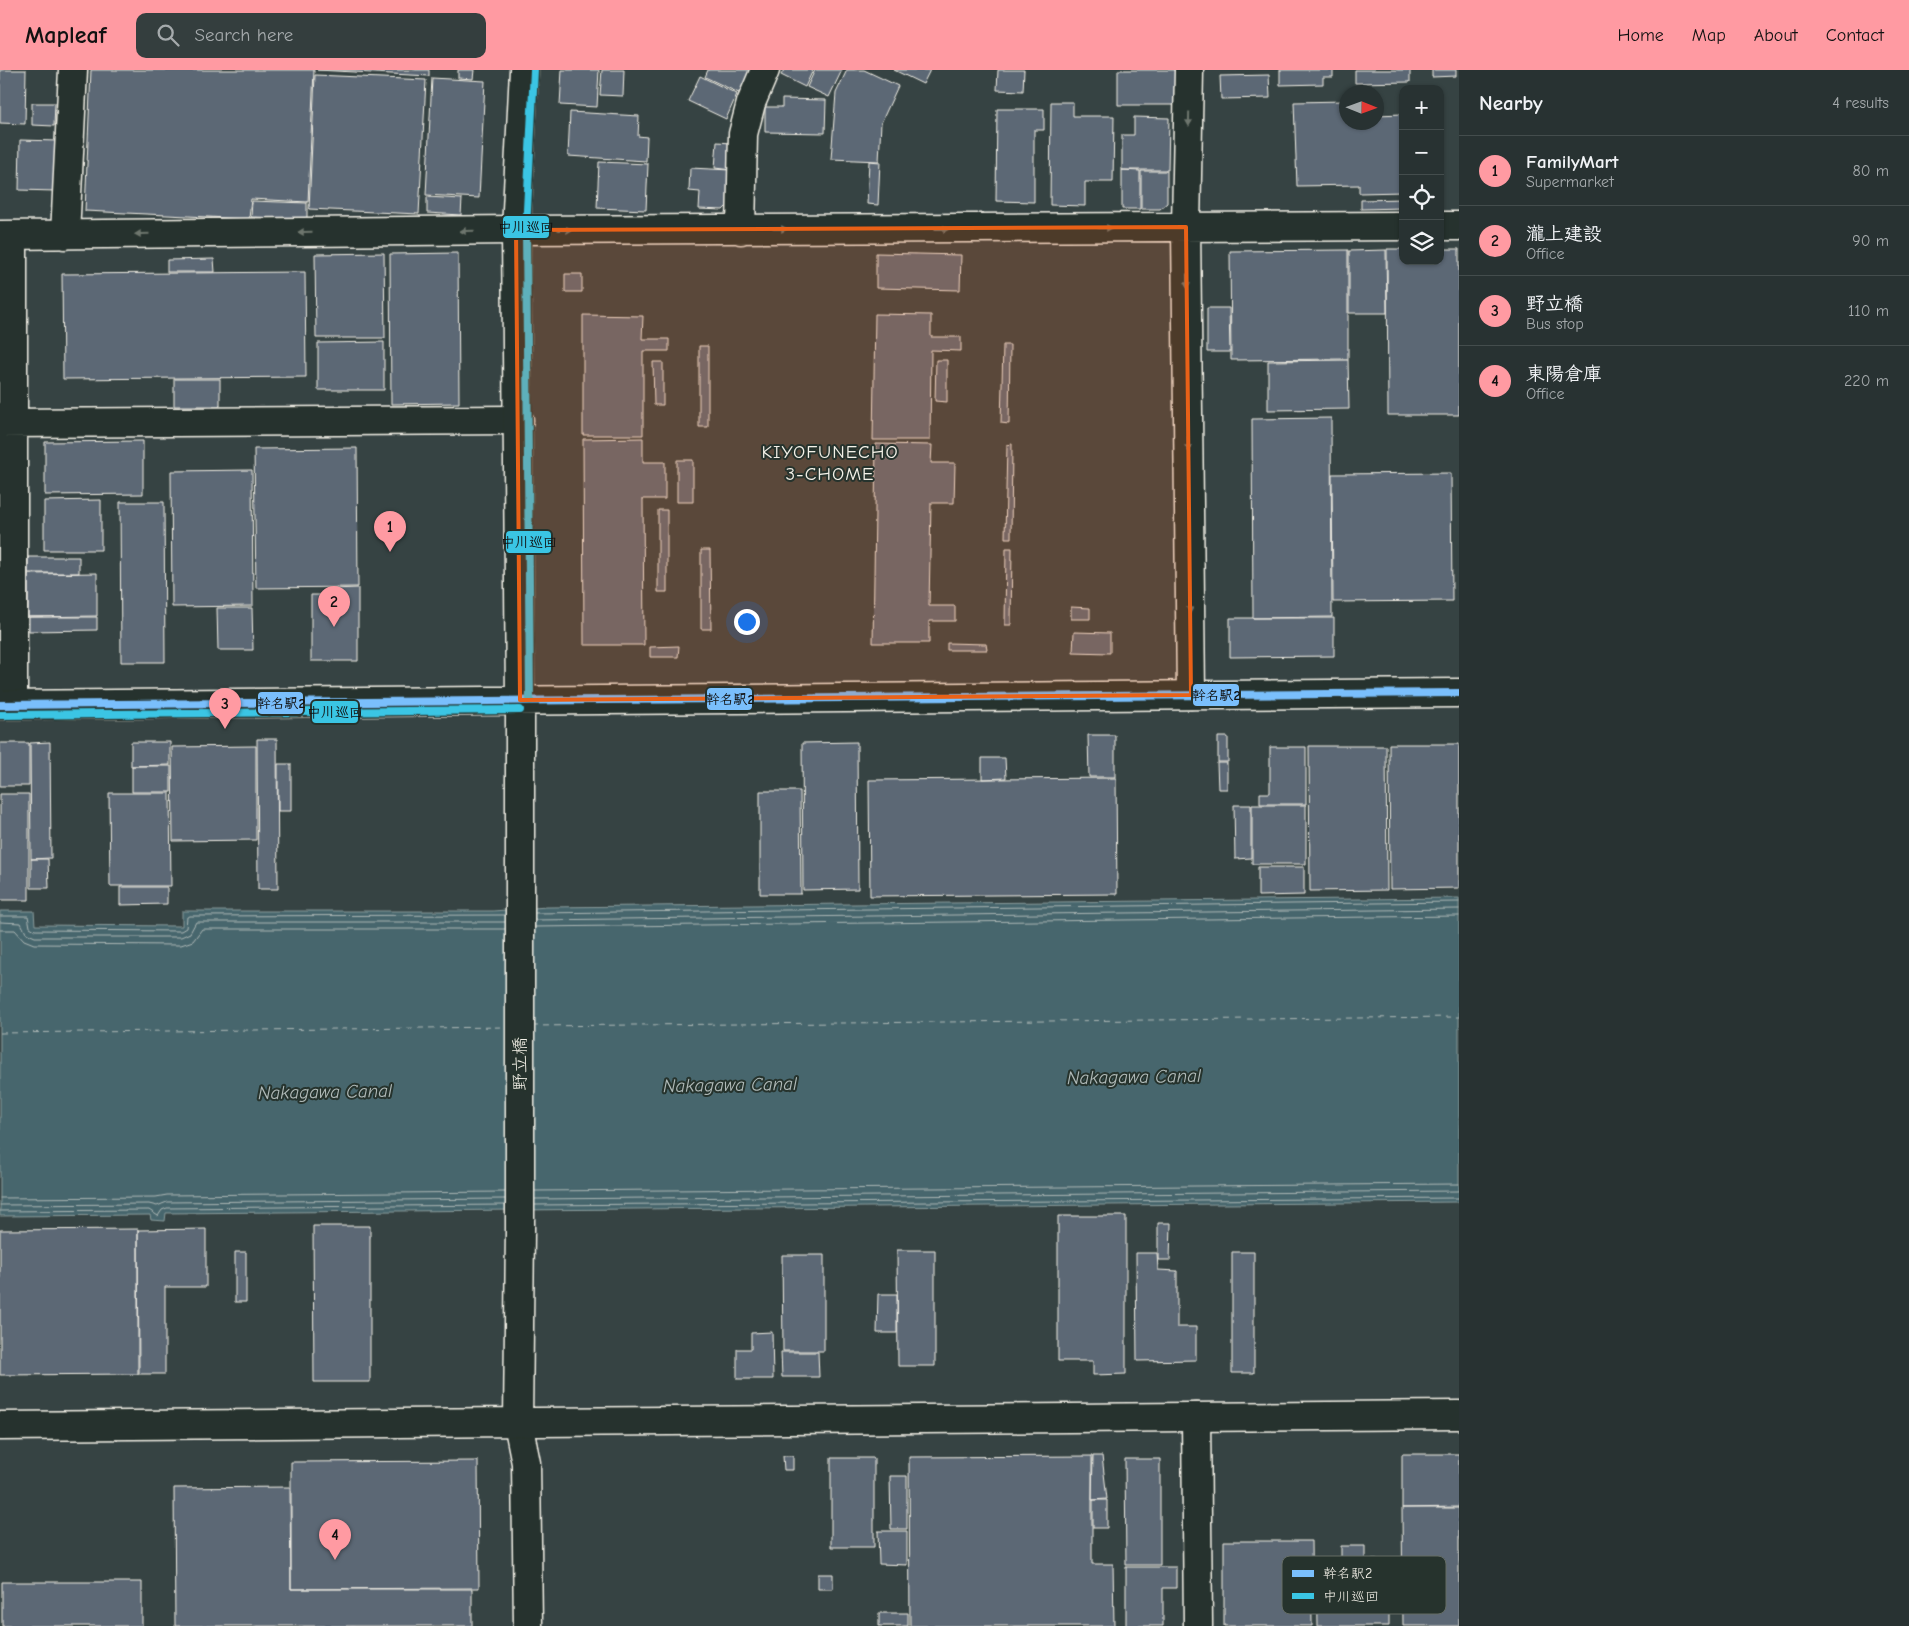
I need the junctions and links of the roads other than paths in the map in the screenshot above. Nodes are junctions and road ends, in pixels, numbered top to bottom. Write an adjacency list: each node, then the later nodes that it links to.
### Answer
1 (73, 70): 12 (street)
2 (524, 70): 9 (street, 野立橋)
3 (765, 70): 10 (street)
4 (1190, 70): 8 (street, one-way to 8)
5 (1399, 226): 8 (street)
6 (1444, 226): 7 (street)
7 (1459, 226)
8 (1186, 227): 10 (street, one-way to 8); 16 (street, one-way to 16)
9 (516, 230): 10 (street, one-way to 10); 12 (street, one-way to 12); 13 (street, 野立橋)
10 (741, 230)
11 (6, 235): 12 (street); 14 (street)
12 (65, 235)
13 (519, 420): 14 (street); 17 (street, 野立橋)
14 (6, 423): 18 (street)
15 (1459, 693): 16 (street)
16 (1191, 695): 17 (street)
17 (520, 700): 18 (street); 21 (street, 野立橋)
18 (7, 704)
19 (1459, 1415): 20 (street)
20 (1196, 1417): 21 (street); 24 (street)
21 (518, 1423): 22 (street); 23 (street, 野立橋)
22 (0, 1426)
23 (528, 1626)
24 (1198, 1626)

